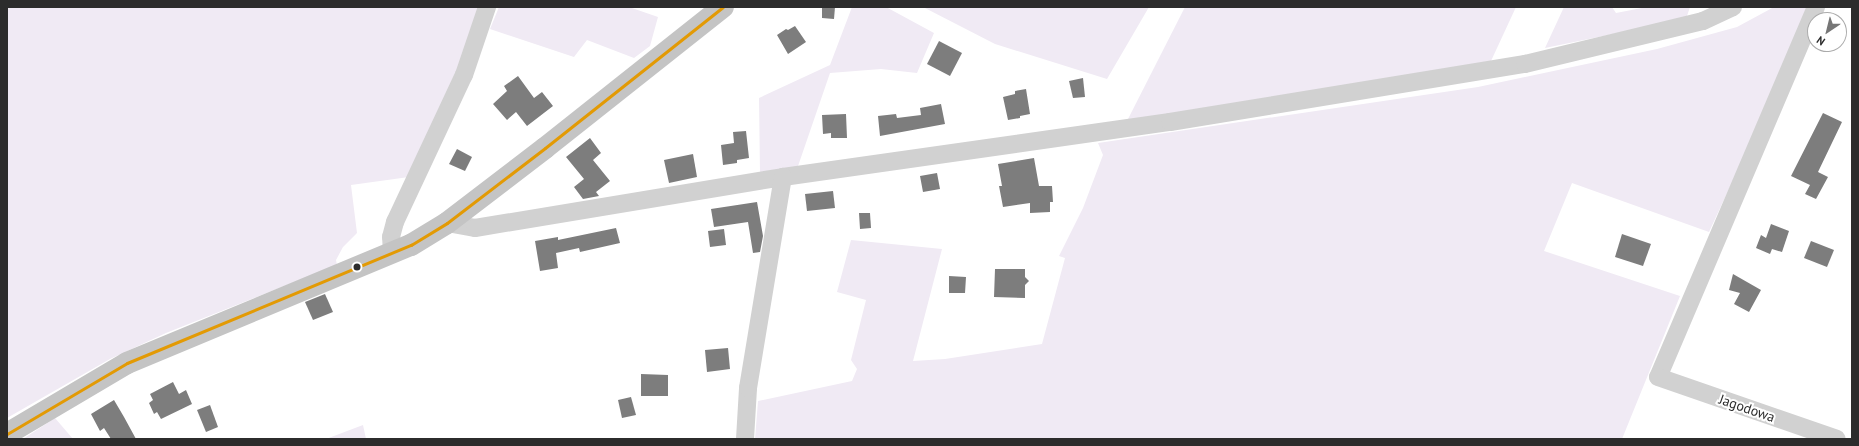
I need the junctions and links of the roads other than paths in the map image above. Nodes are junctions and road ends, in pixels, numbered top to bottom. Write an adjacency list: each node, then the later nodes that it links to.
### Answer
1 (487, 7): 7 (street)
2 (723, 7): 6 (main road)
3 (1733, 7): 5 (street)
4 (1816, 7): 10 (street, Jagodowa)
5 (783, 177): 6 (street); 9 (street)
6 (447, 223): 7 (main road)
7 (392, 254): 8 (main road)
8 (7, 434)
9 (745, 439)
10 (1837, 439)

